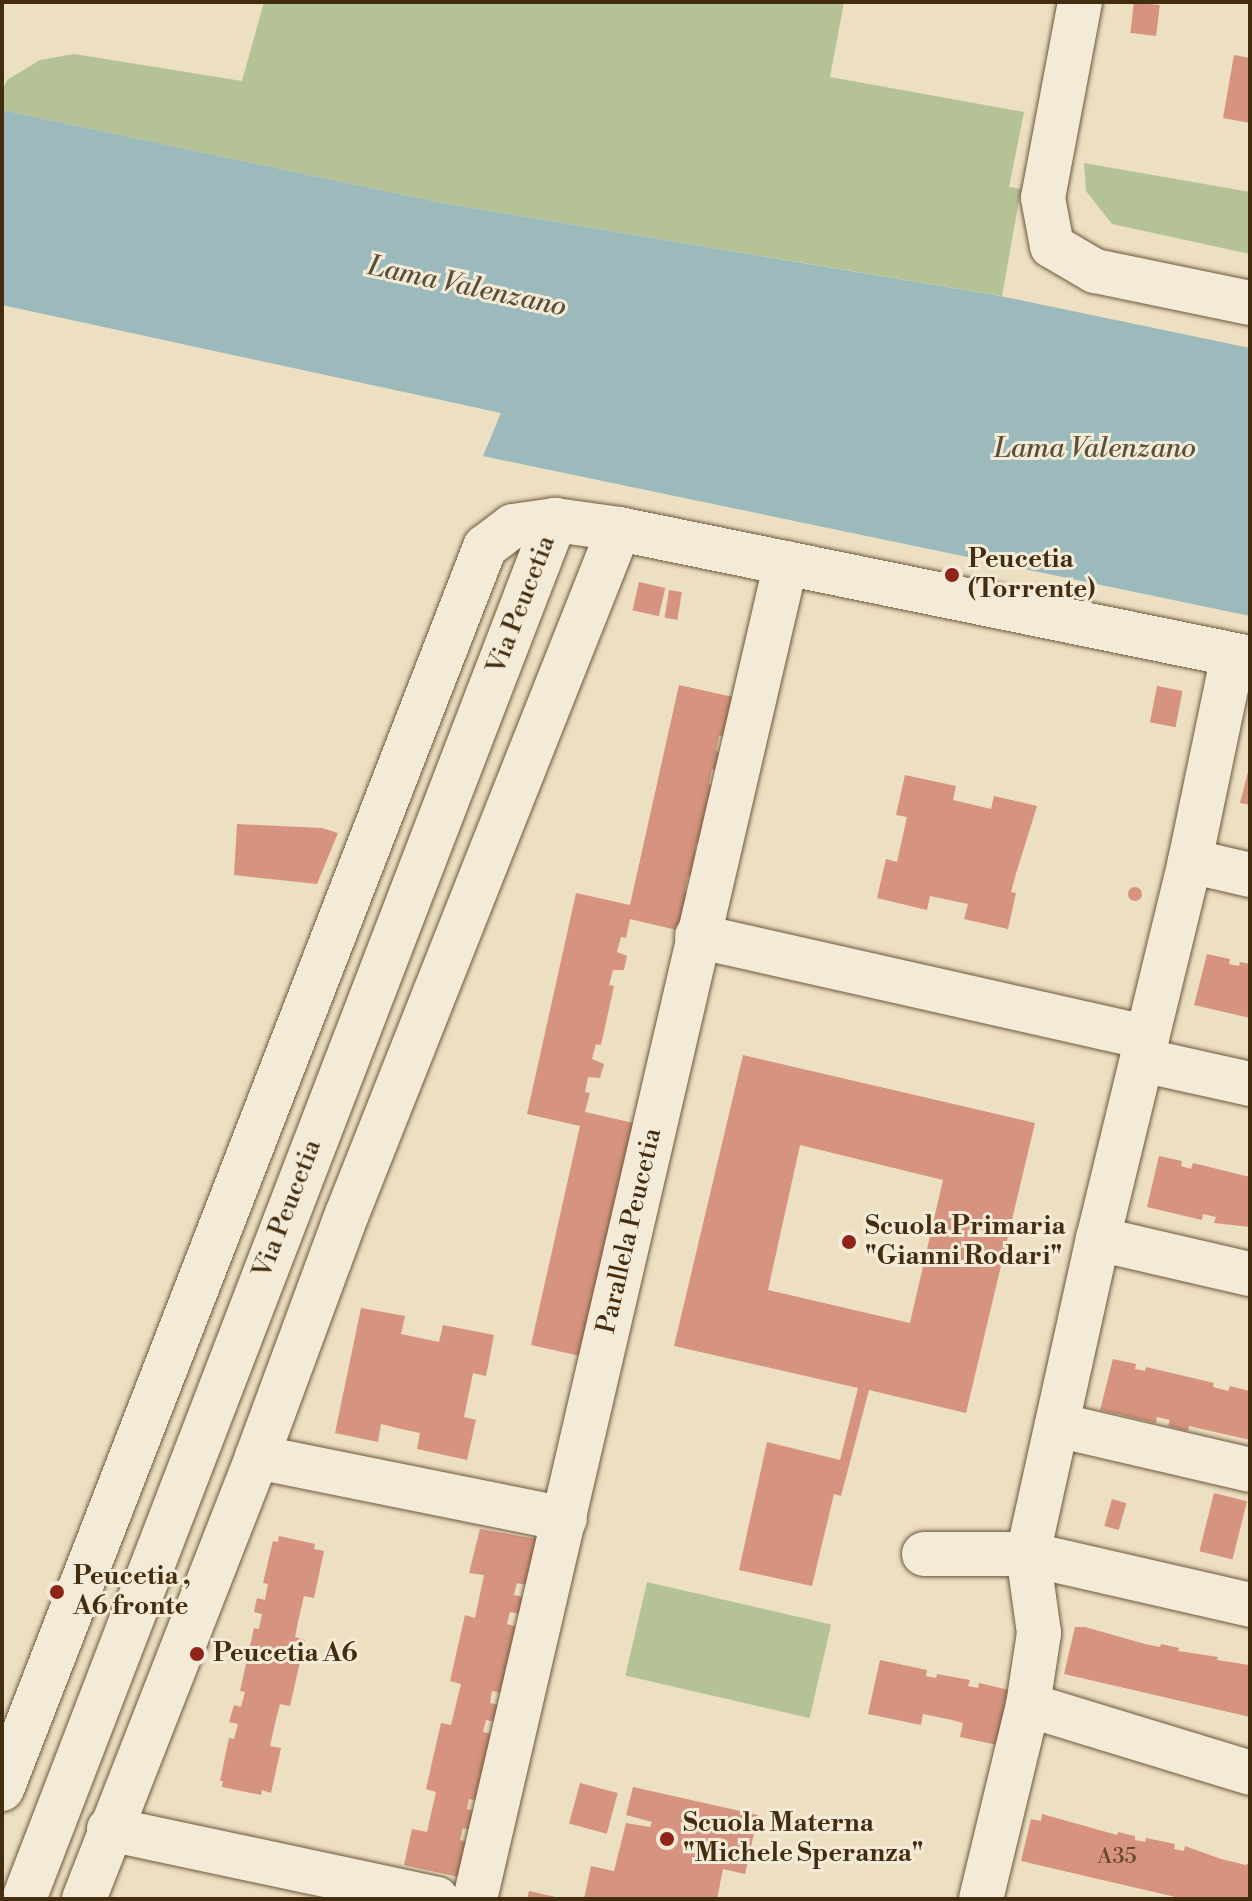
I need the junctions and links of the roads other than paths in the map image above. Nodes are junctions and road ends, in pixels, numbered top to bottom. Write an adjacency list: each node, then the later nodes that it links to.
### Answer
1 (1080, 2): 2 (street)
2 (1250, 303)
3 (555, 520): 4 (street, Via Peucetia); 12 (street, Via Peucetia); 25 (street, Via Peucetia)
4 (619, 529): 5 (street, Via Peucetia); 13 (street)
5 (786, 563): 6 (street, Via Peucetia); 9 (street, Parallela Peucetia)
6 (1242, 657): 7 (street)
7 (1190, 861): 8 (street); 10 (street)
8 (1250, 875)
9 (697, 936): 10 (street); 19 (street, Parallela Peucetia)
10 (1144, 1048): 11 (street); 14 (street)
11 (1250, 1084)
12 (324, 1114): 13 (street); 27 (street, Via Peucetia)
13 (347, 1214): 17 (street)
14 (1098, 1239): 15 (street); 16 (street)
15 (1250, 1274)
16 (1057, 1425): 18 (street); 21 (street)
17 (257, 1457): 19 (street); 26 (street)
18 (1250, 1470)
19 (565, 1519): 30 (street, Parallela Peucetia)
20 (924, 1554): 21 (street)
21 (1028, 1554): 22 (street); 23 (street)
22 (1250, 1605)
23 (1028, 1705): 24 (street); 31 (street)
24 (1250, 1773)
25 (2, 1789)
26 (109, 1829): 28 (street); 29 (street)
27 (24, 1899)
28 (84, 1899)
29 (437, 1899)
30 (475, 1899)
31 (981, 1899)

